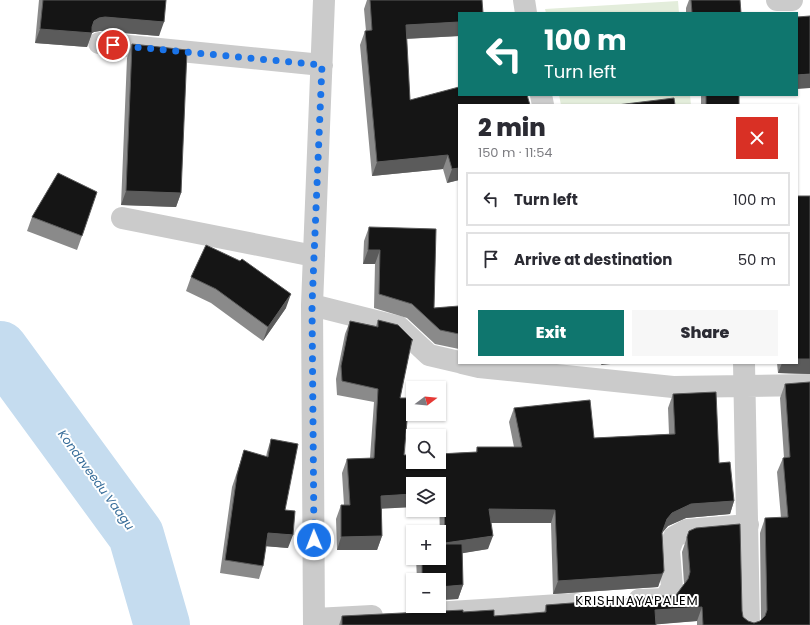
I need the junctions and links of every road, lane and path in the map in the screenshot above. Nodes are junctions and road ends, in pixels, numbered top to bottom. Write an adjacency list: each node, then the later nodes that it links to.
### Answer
1 (324, 0): 7 (street)
2 (524, 0): 5 (street)
3 (777, 0): 4 (street)
4 (792, 0)
5 (526, 12)
6 (98, 44): 7 (street)
7 (322, 65): 9 (street)
8 (122, 218): 9 (street)
9 (314, 256): 10 (street)
10 (312, 305): 11 (street); 22 (street)
11 (458, 362)
12 (466, 364): 14 (street)
13 (744, 364): 15 (street)
14 (592, 370): 15 (street)
15 (744, 385): 16 (street); 17 (street)
16 (810, 385)
17 (748, 525): 18 (street); 23 (street)
18 (621, 601)
19 (598, 602): 20 (street)
20 (415, 614)
21 (392, 615): 22 (street)
22 (314, 622)
23 (749, 625)

